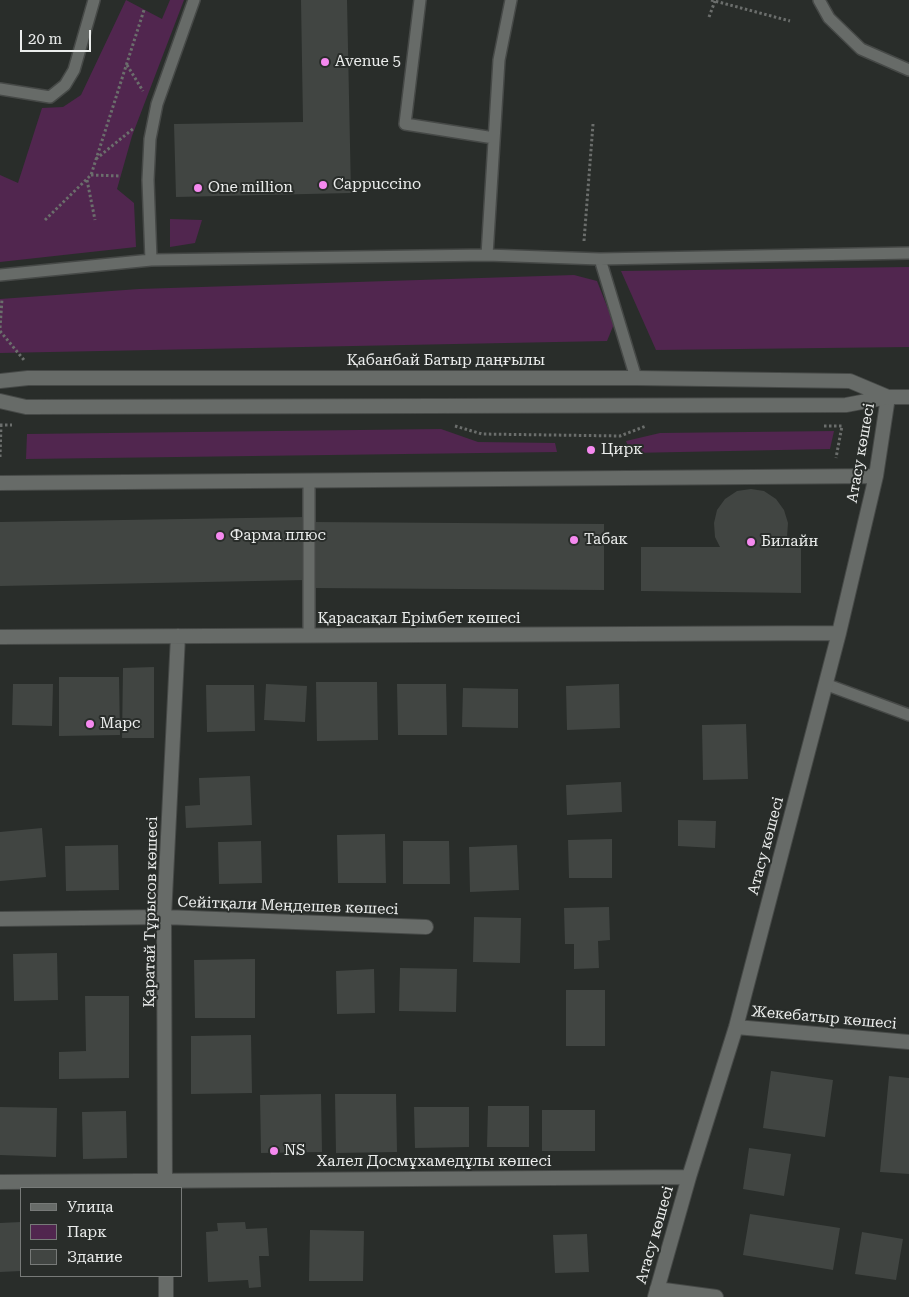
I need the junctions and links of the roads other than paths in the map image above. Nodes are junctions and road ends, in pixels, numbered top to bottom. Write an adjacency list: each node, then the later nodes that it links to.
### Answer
1 (94, 0): 7 (lane)
2 (194, 0): 12 (lane)
3 (420, 0): 8 (lane)
4 (511, 0): 8 (lane)
5 (819, 0): 6 (lane)
6 (909, 70)
7 (0, 89)
8 (494, 138): 10 (lane)
9 (909, 253): 11 (lane)
10 (487, 256): 11 (lane); 12 (lane)
11 (600, 259): 14 (lane)
12 (151, 260): 13 (lane)
13 (0, 274)
14 (636, 378): 15 (street, Қабанбай Батыр даңғылы); 16 (street, Қабанбай Батыр даңғылы)
15 (0, 381)
16 (888, 397): 17 (street, Қабанбай Батыр даңғылы); 18 (street, Қабанбай Батыр даңғылы); 19 (street, Атасу көшесі)
17 (909, 397)
18 (0, 401)
19 (876, 476): 20 (street); 22 (street, Атасу көшесі)
20 (308, 480): 21 (street); 23 (lane)
21 (0, 483)
22 (839, 633): 23 (street, Қарасақал Ерімбет көшесі); 26 (street, Атасу көшесі)
23 (309, 635): 24 (street, Қарасақал Ерімбет көшесі)
24 (178, 636): 25 (street, Қарасақал Ерімбет көшесі); 28 (street, Қаратай Тұрысов көшесі)
25 (0, 637)
26 (825, 684): 27 (lane); 31 (street, Атасу көшесі)
27 (909, 715)
28 (164, 918): 29 (street, Сейітқали Меңдешев көшесі); 30 (street, Сейітқали Меңдешев көшесі); 35 (street, Қаратай Тұрысов көшесі)
29 (0, 919)
30 (426, 927)
31 (736, 1027): 32 (street, Жекебатыр көшесі); 33 (street, Атасу көшесі)
32 (909, 1042)
33 (689, 1177): 35 (street, Халел Досмұхамедұлы көшесі); 37 (street, Атасу көшесі)
34 (0, 1182): 35 (street, Халел Досмұхамедұлы көшесі)
35 (165, 1185)
36 (166, 1277): 38 (street)
37 (656, 1293): 39 (street)
38 (166, 1297)
39 (716, 1297)

